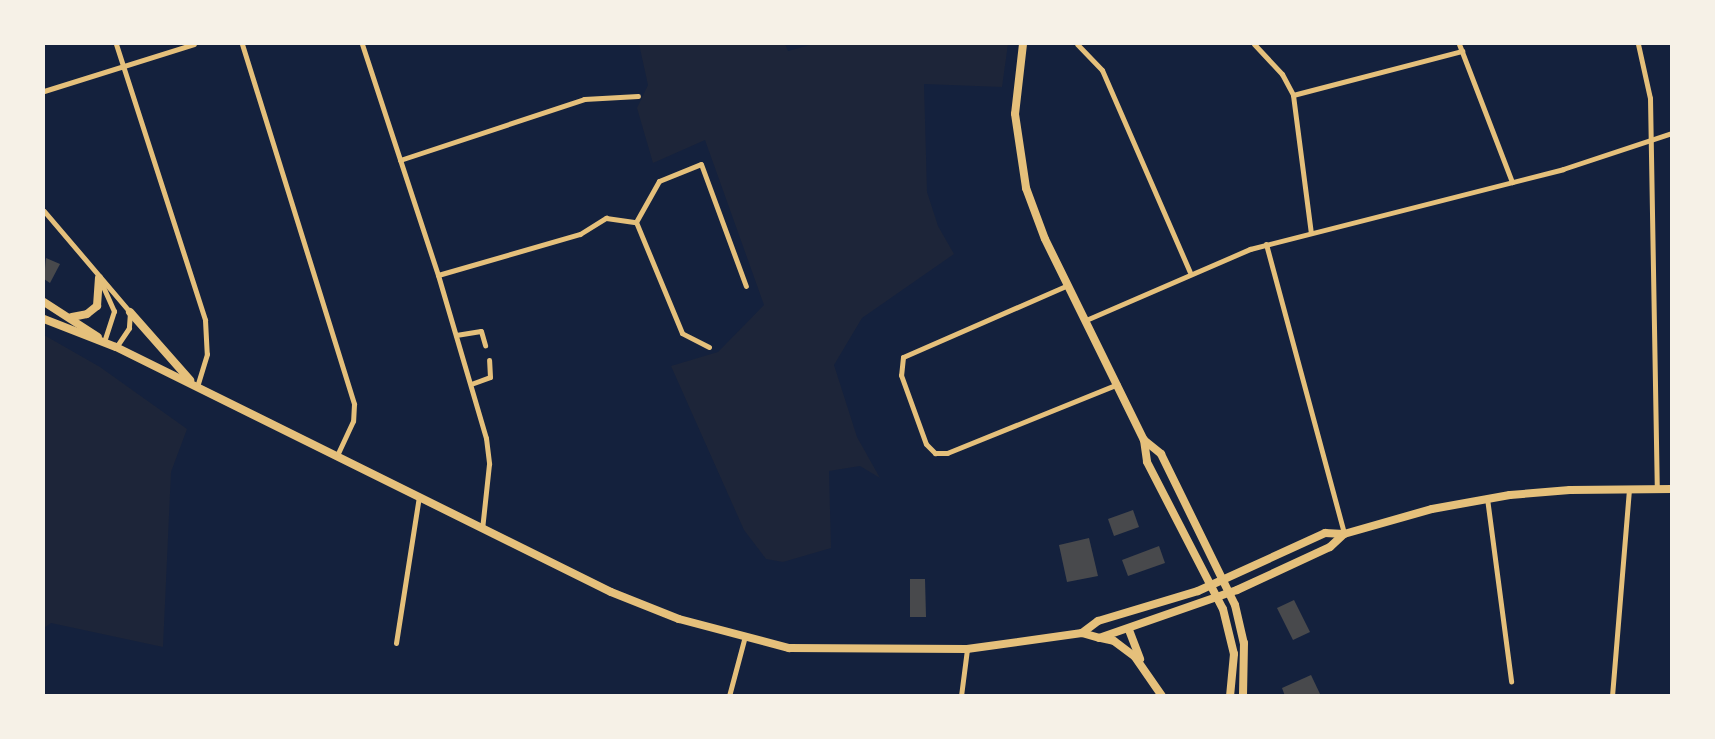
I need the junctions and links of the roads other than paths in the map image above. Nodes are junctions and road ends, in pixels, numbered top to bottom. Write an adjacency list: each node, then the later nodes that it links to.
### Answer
1 (116, 44): 11 (street)
2 (194, 44): 11 (street)
3 (242, 44): 44 (street)
4 (362, 44): 17 (street)
5 (1023, 44): 27 (main road)
6 (1077, 44): 24 (street)
7 (1254, 44): 13 (street)
8 (1459, 44): 10 (street)
9 (1638, 44): 16 (street)
10 (1462, 51): 13 (street); 18 (street)
11 (124, 66): 12 (street); 42 (street)
12 (44, 91)
13 (1293, 95): 22 (street)
14 (638, 96): 17 (street)
15 (1671, 133): 16 (street)
16 (1651, 140): 18 (street); 46 (street)
17 (400, 159): 25 (street)
18 (1512, 182): 22 (street)
19 (44, 207): 20 (street)
20 (45, 213): 26 (street)
21 (636, 222): 25 (street); 28 (street); 38 (street)
22 (1311, 234): 23 (street)
23 (1266, 244): 24 (street); 51 (street)
24 (1190, 272): 33 (street)
25 (438, 274): 34 (street)
26 (99, 278): 30 (street); 31 (main road); 35 (street)
27 (1068, 285): 33 (main road); 41 (street)
28 (746, 286)
29 (44, 302): 31 (main road)
30 (130, 312): 37 (street); 42 (main road)
31 (72, 317): 35 (main road)
32 (44, 318): 35 (main road)
33 (1086, 320): 41 (main road)
34 (456, 335): 36 (street); 40 (street)
35 (104, 341): 37 (main road)
36 (485, 345)
37 (116, 347): 42 (main road)
38 (709, 347)
39 (489, 360): 40 (street)
40 (471, 384): 50 (street)
41 (1118, 384): 43 (main road)
42 (197, 387): 44 (main road)
43 (1144, 440): 52 (main road); 53 (main road)
44 (337, 455): 48 (main road)
45 (1629, 489): 46 (main road); 49 (main road); 69 (street)
46 (1658, 489): 47 (main road)
47 (1671, 489)
48 (420, 495): 50 (main road); 60 (street)
49 (1487, 498): 51 (main road); 63 (street)
50 (482, 529): 58 (main road)
51 (1344, 534): 52 (main road); 54 (main road)
52 (1224, 579): 53 (main road); 54 (main road)
53 (1209, 586): 55 (main road); 57 (main road)
54 (1234, 591): 55 (main road); 68 (main road)
55 (1219, 602): 56 (main road); 67 (main road)
56 (1129, 630): 59 (main road); 62 (main road)
57 (1082, 633): 59 (main road); 61 (main road)
58 (745, 636): 61 (main road); 64 (street)
59 (1099, 638): 62 (main road)
60 (396, 643)
61 (967, 649): 65 (street)
62 (1141, 663): 66 (main road)
63 (1512, 681)
64 (729, 696)
65 (961, 696)
66 (1162, 696)
67 (1230, 696)
68 (1243, 696)
69 (1612, 696)

